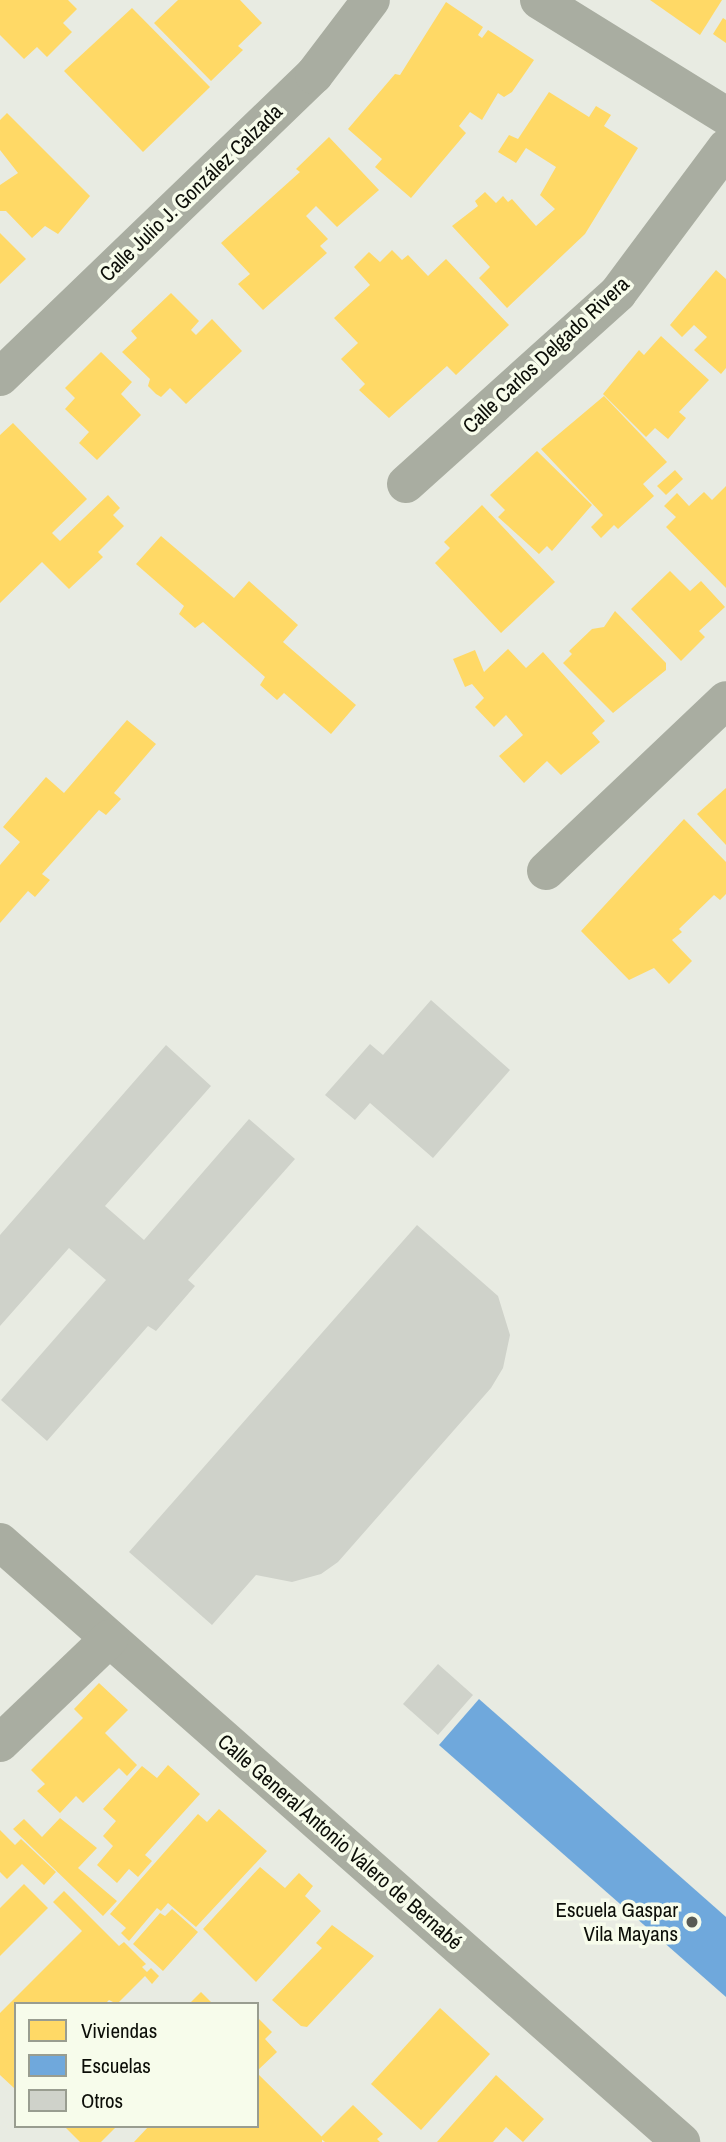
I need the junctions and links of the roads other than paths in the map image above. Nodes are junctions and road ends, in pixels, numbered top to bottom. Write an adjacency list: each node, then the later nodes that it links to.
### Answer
1 (371, 0): 5 (street, Calle Julio J. González Calzada)
2 (539, 0): 3 (street)
3 (726, 116)
4 (726, 148): 6 (street, Calle Carlos Delgado Rivera)
5 (0, 377)
6 (406, 484)
7 (726, 700): 8 (street)
8 (546, 871)
9 (0, 1542): 10 (street, Calle General Antonio Valero de Bernabé)
10 (109, 1639): 11 (street); 12 (street, Calle General Antonio Valero de Bernabé)
11 (0, 1743)
12 (681, 2142)

